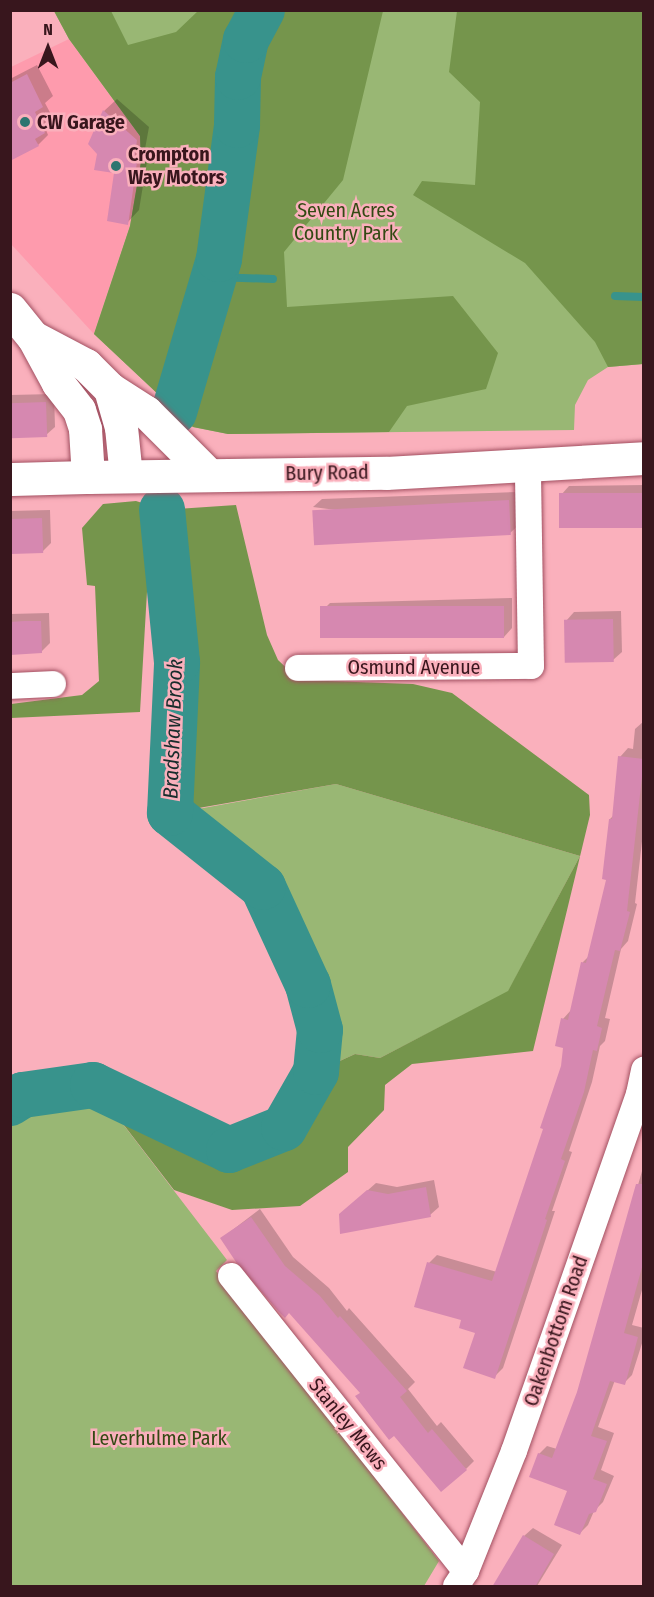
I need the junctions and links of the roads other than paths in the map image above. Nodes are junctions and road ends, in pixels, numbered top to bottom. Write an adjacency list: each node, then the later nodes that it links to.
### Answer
1 (10, 309): 2 (main road)
2 (33, 337): 3 (main road); 8 (main road)
3 (110, 389): 6 (main road); 7 (main road)
4 (644, 458): 5 (main road, Bury Road)
5 (528, 466): 6 (main road, Bury Road); 10 (street, Osmund Avenue)
6 (209, 474): 7 (main road, Bury Road)
7 (126, 476): 8 (main road, Bury Road)
8 (88, 477): 9 (main road, Bury Road)
9 (10, 479)
10 (298, 668)
11 (53, 684): 12 (street)
12 (10, 686)
13 (642, 1086): 15 (street, Oakenbottom Road)
14 (231, 1276): 15 (street, Stanley Mews)
15 (461, 1579)

